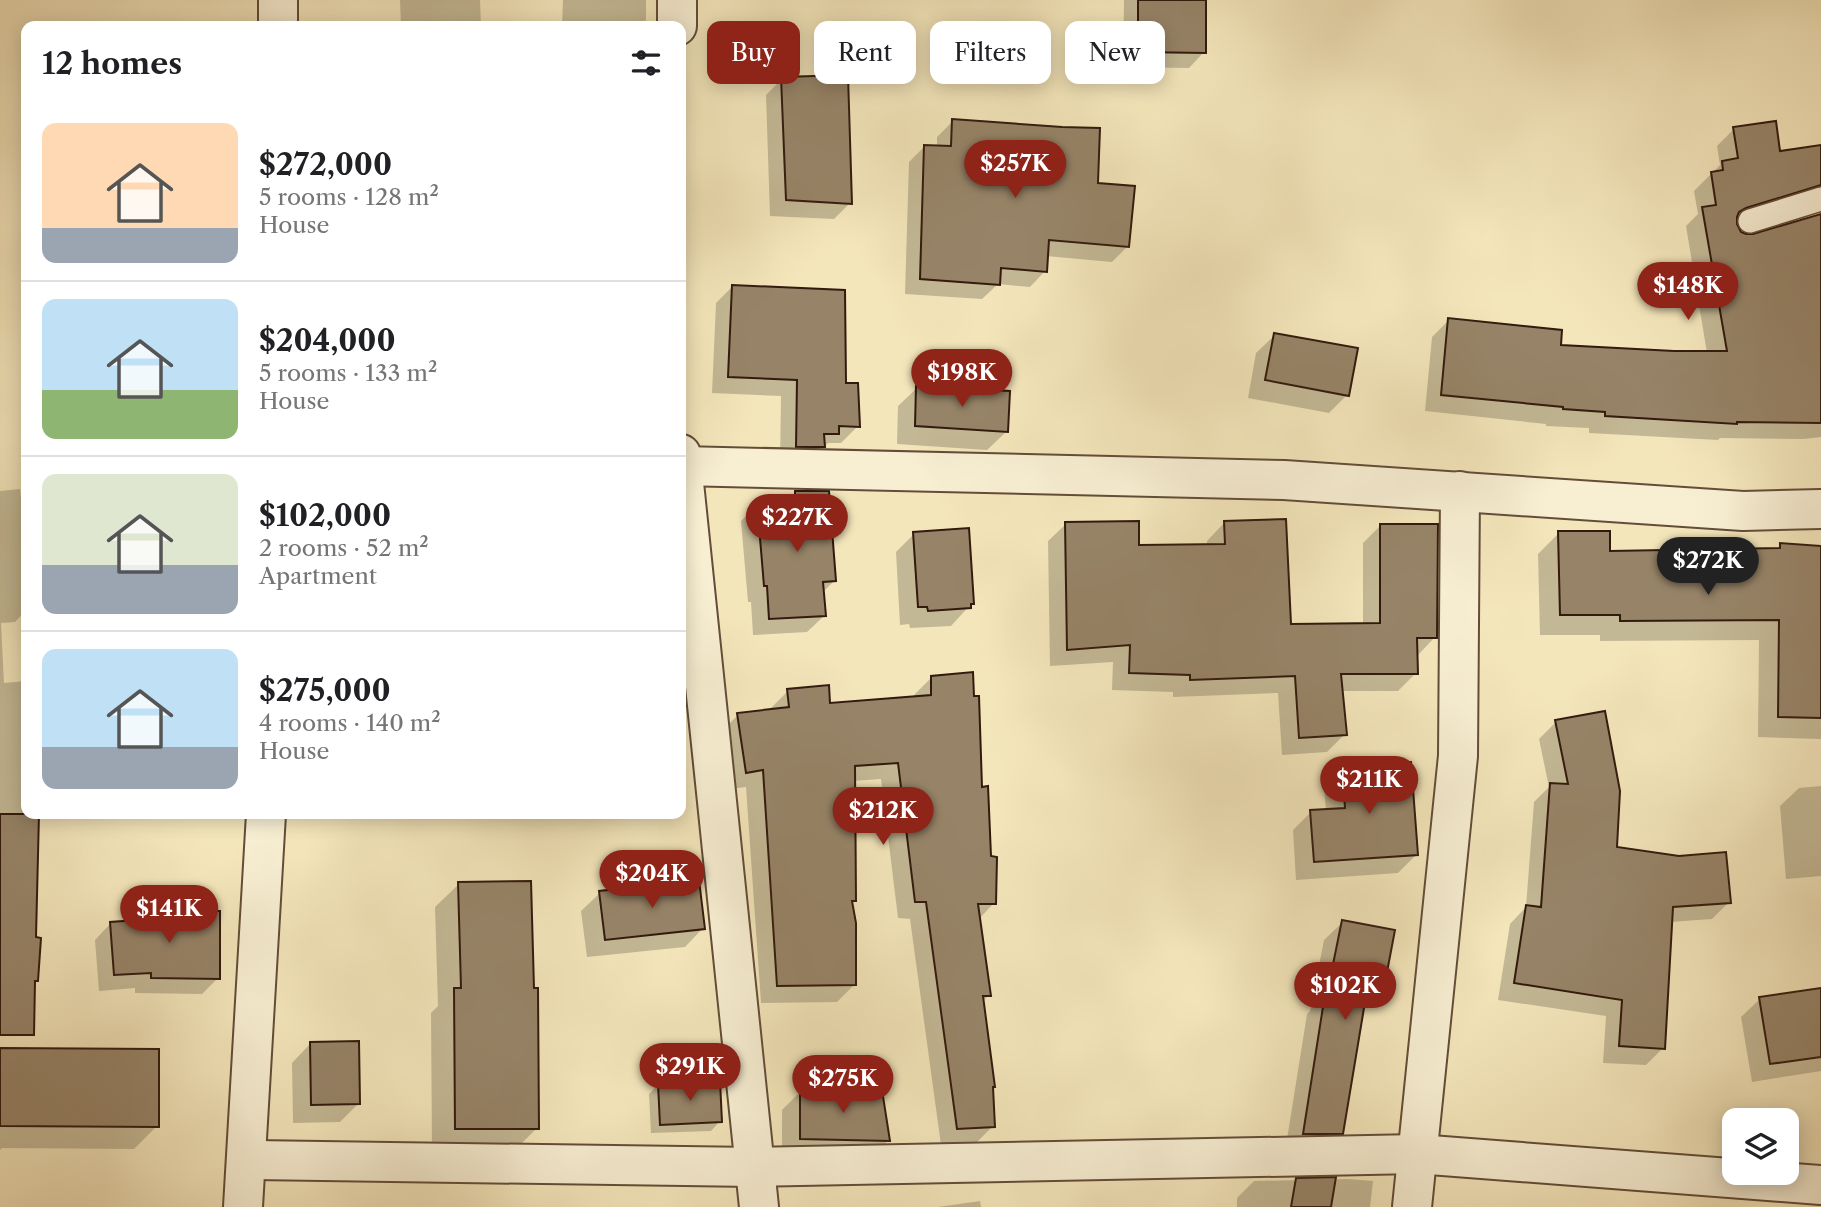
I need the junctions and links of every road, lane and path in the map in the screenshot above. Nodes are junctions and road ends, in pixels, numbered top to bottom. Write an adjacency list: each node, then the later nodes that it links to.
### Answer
1 (278, 0): 3 (street)
2 (677, 0): 4 (street)
3 (278, 21)
4 (677, 21)
5 (1821, 199): 6 (lane)
6 (1750, 221)
7 (686, 466): 8 (street)
8 (1460, 491): 9 (street); 12 (street)
9 (1821, 509)
10 (686, 514): 14 (street)
11 (266, 819): 13 (street)
12 (1417, 1154): 14 (street); 15 (street); 18 (street)
13 (246, 1160): 14 (street); 16 (street)
14 (754, 1167): 17 (street)
15 (1821, 1185)
16 (243, 1207)
17 (759, 1207)
18 (1412, 1207)

